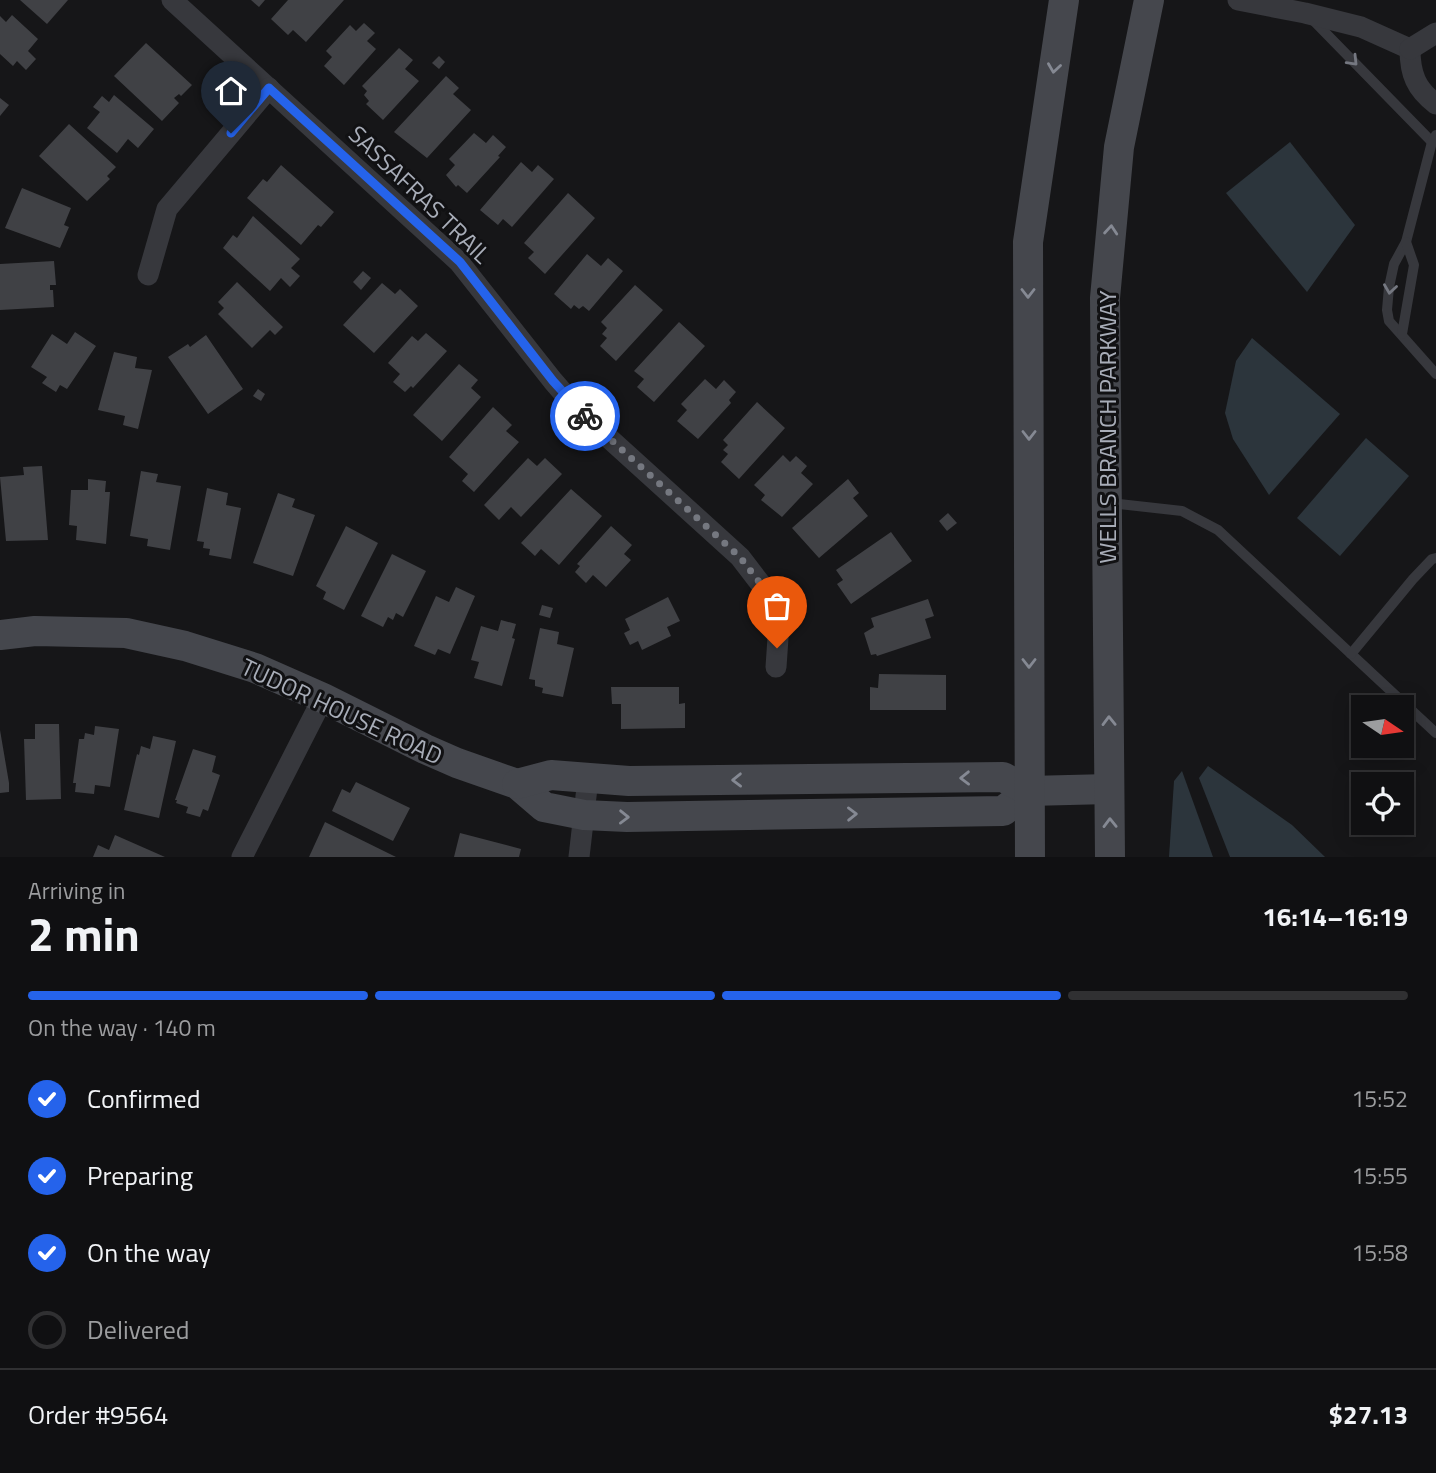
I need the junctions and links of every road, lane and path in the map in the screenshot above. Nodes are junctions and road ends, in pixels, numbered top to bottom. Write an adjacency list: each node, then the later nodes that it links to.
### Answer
1 (172, 0): 8 (street, SASSAFRAS TRAIL)
2 (1064, 0): 25 (main road, one-way to 25)
3 (1149, 0): 15 (main road, WELLS BRANCH PARKWAY, one-way to 3)
4 (1238, 0): 5 (street)
5 (1305, 13): 7 (street); 10 (lane, one-way to 10)
6 (1436, 33): 7 (street)
7 (1410, 50): 9 (street)
8 (269, 88): 12 (street); 19 (street, SASSAFRAS TRAIL)
9 (1436, 104)
10 (1434, 138): 11 (lane)
11 (1406, 242): 13 (lane); 13 (lane, one-way to 13)
12 (148, 275)
13 (1402, 334): 14 (lane)
14 (1436, 374)
15 (1107, 503): 18 (lane); 24 (main road, WELLS BRANCH PARKWAY, one-way to 15)
16 (1436, 558): 18 (lane)
17 (0, 635): 20 (main road, TUDOR HOUSE ROAD)
18 (1351, 654): 21 (lane)
19 (776, 667)
20 (323, 698): 23 (main road, TUDOR HOUSE ROAD); 27 (street)
21 (1436, 733)
22 (587, 779): 23 (main road); 25 (main road, one-way to 22); 26 (street)
23 (517, 784): 26 (main road, TUDOR HOUSE ROAD)
24 (1109, 789): 25 (main road); 30 (main road, WELLS BRANCH PARKWAY, one-way to 24)
25 (1029, 791): 26 (main road, TUDOR HOUSE ROAD, one-way to 25); 29 (main road)
26 (584, 815): 28 (street)
27 (242, 857)
28 (579, 857)
29 (1030, 857)
30 (1110, 857)

